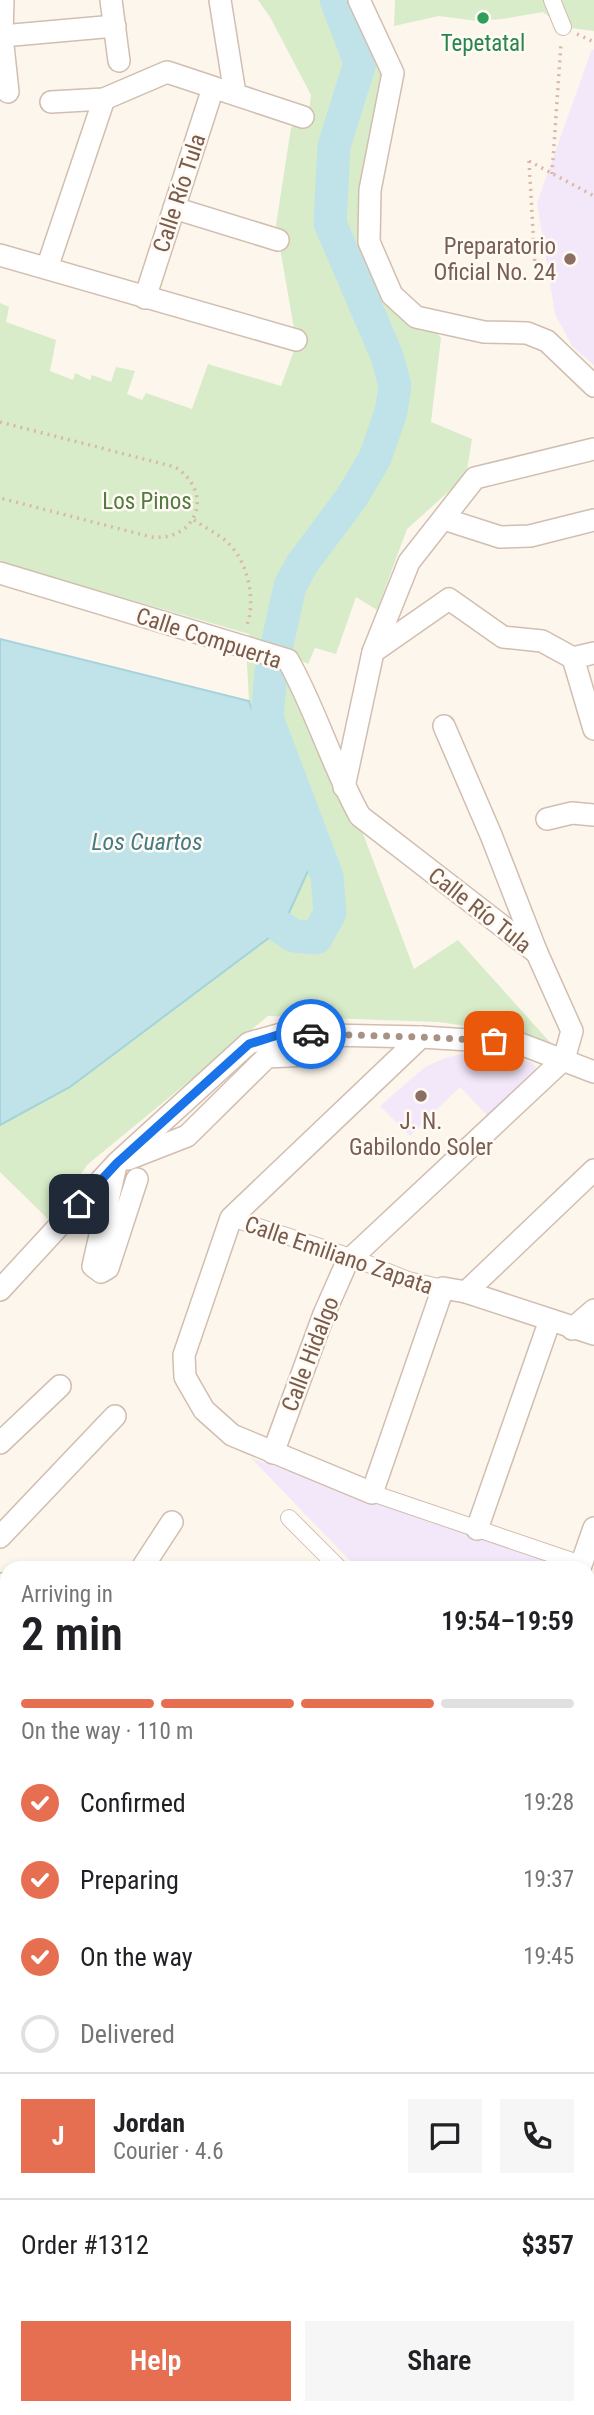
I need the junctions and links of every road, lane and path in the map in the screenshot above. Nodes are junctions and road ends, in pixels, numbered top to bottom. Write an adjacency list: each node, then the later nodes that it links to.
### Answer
1 (3, 0): 8 (street)
2 (111, 0): 6 (street)
3 (220, 0): 12 (street)
4 (359, 0): 25 (street)
5 (552, 0): 7 (street)
6 (115, 26): 8 (street); 9 (street)
7 (563, 27): 16 (path)
8 (2, 36): 11 (street)
9 (119, 61)
10 (213, 88): 12 (street); 13 (street); 18 (street, Calle Río Tula)
11 (8, 92)
12 (234, 94): 15 (street)
13 (104, 99): 14 (street); 22 (street)
14 (51, 102)
15 (303, 117)
16 (552, 174): 17 (path); 21 (path)
17 (594, 196)
18 (174, 208): 19 (street); 23 (street, Calle Río Tula)
19 (278, 240)
20 (0, 255): 22 (street)
21 (535, 266)
22 (47, 268): 23 (street)
23 (145, 298): 24 (street)
24 (296, 340)
25 (594, 386)
26 (0, 422): 29 (path)
27 (594, 449): 30 (street)
28 (0, 498): 29 (path)
29 (193, 519): 33 (path)
30 (444, 519): 31 (street); 34 (street)
31 (594, 520)
32 (0, 573): 33 (street, Calle Compuerta)
33 (246, 646): 39 (street, Calle Compuerta)
34 (373, 652): 36 (street); 39 (street)
35 (594, 653): 36 (street)
36 (573, 658): 38 (street)
37 (444, 726): 42 (street)
38 (594, 730)
39 (344, 787): 42 (street, Calle Río Tula)
40 (594, 815): 41 (street)
41 (547, 819)
42 (537, 953): 45 (street, Calle Río Tula)
43 (421, 1037): 45 (street); 47 (street); 50 (street)
44 (308, 1055): 47 (street)
45 (564, 1059): 46 (street); 51 (street)
46 (594, 1072)
47 (117, 1163): 49 (street); 53 (street)
48 (594, 1170): 54 (street)
49 (137, 1179)
50 (230, 1218): 51 (street, Calle Emiliano Zapata); 62 (street)
51 (351, 1257): 52 (street, Calle Emiliano Zapata); 62 (street, Calle Hidalgo)
52 (443, 1288): 54 (street); 63 (street, Calle Emiliano Zapata)
53 (0, 1290)
54 (466, 1292): 56 (street)
55 (594, 1310): 57 (street)
56 (550, 1320): 57 (street); 67 (street)
57 (572, 1328): 58 (street)
58 (594, 1334)
59 (60, 1386): 61 (street)
60 (115, 1416): 68 (street)
61 (0, 1443)
62 (273, 1453): 63 (street)
63 (372, 1493): 67 (street)
64 (289, 1518): 70 (street)
65 (172, 1522): 69 (street)
66 (594, 1528): 72 (street)
67 (477, 1529): 71 (street)
68 (0, 1537)
69 (147, 1561)
70 (332, 1561)
71 (567, 1561)
72 (583, 1561)

